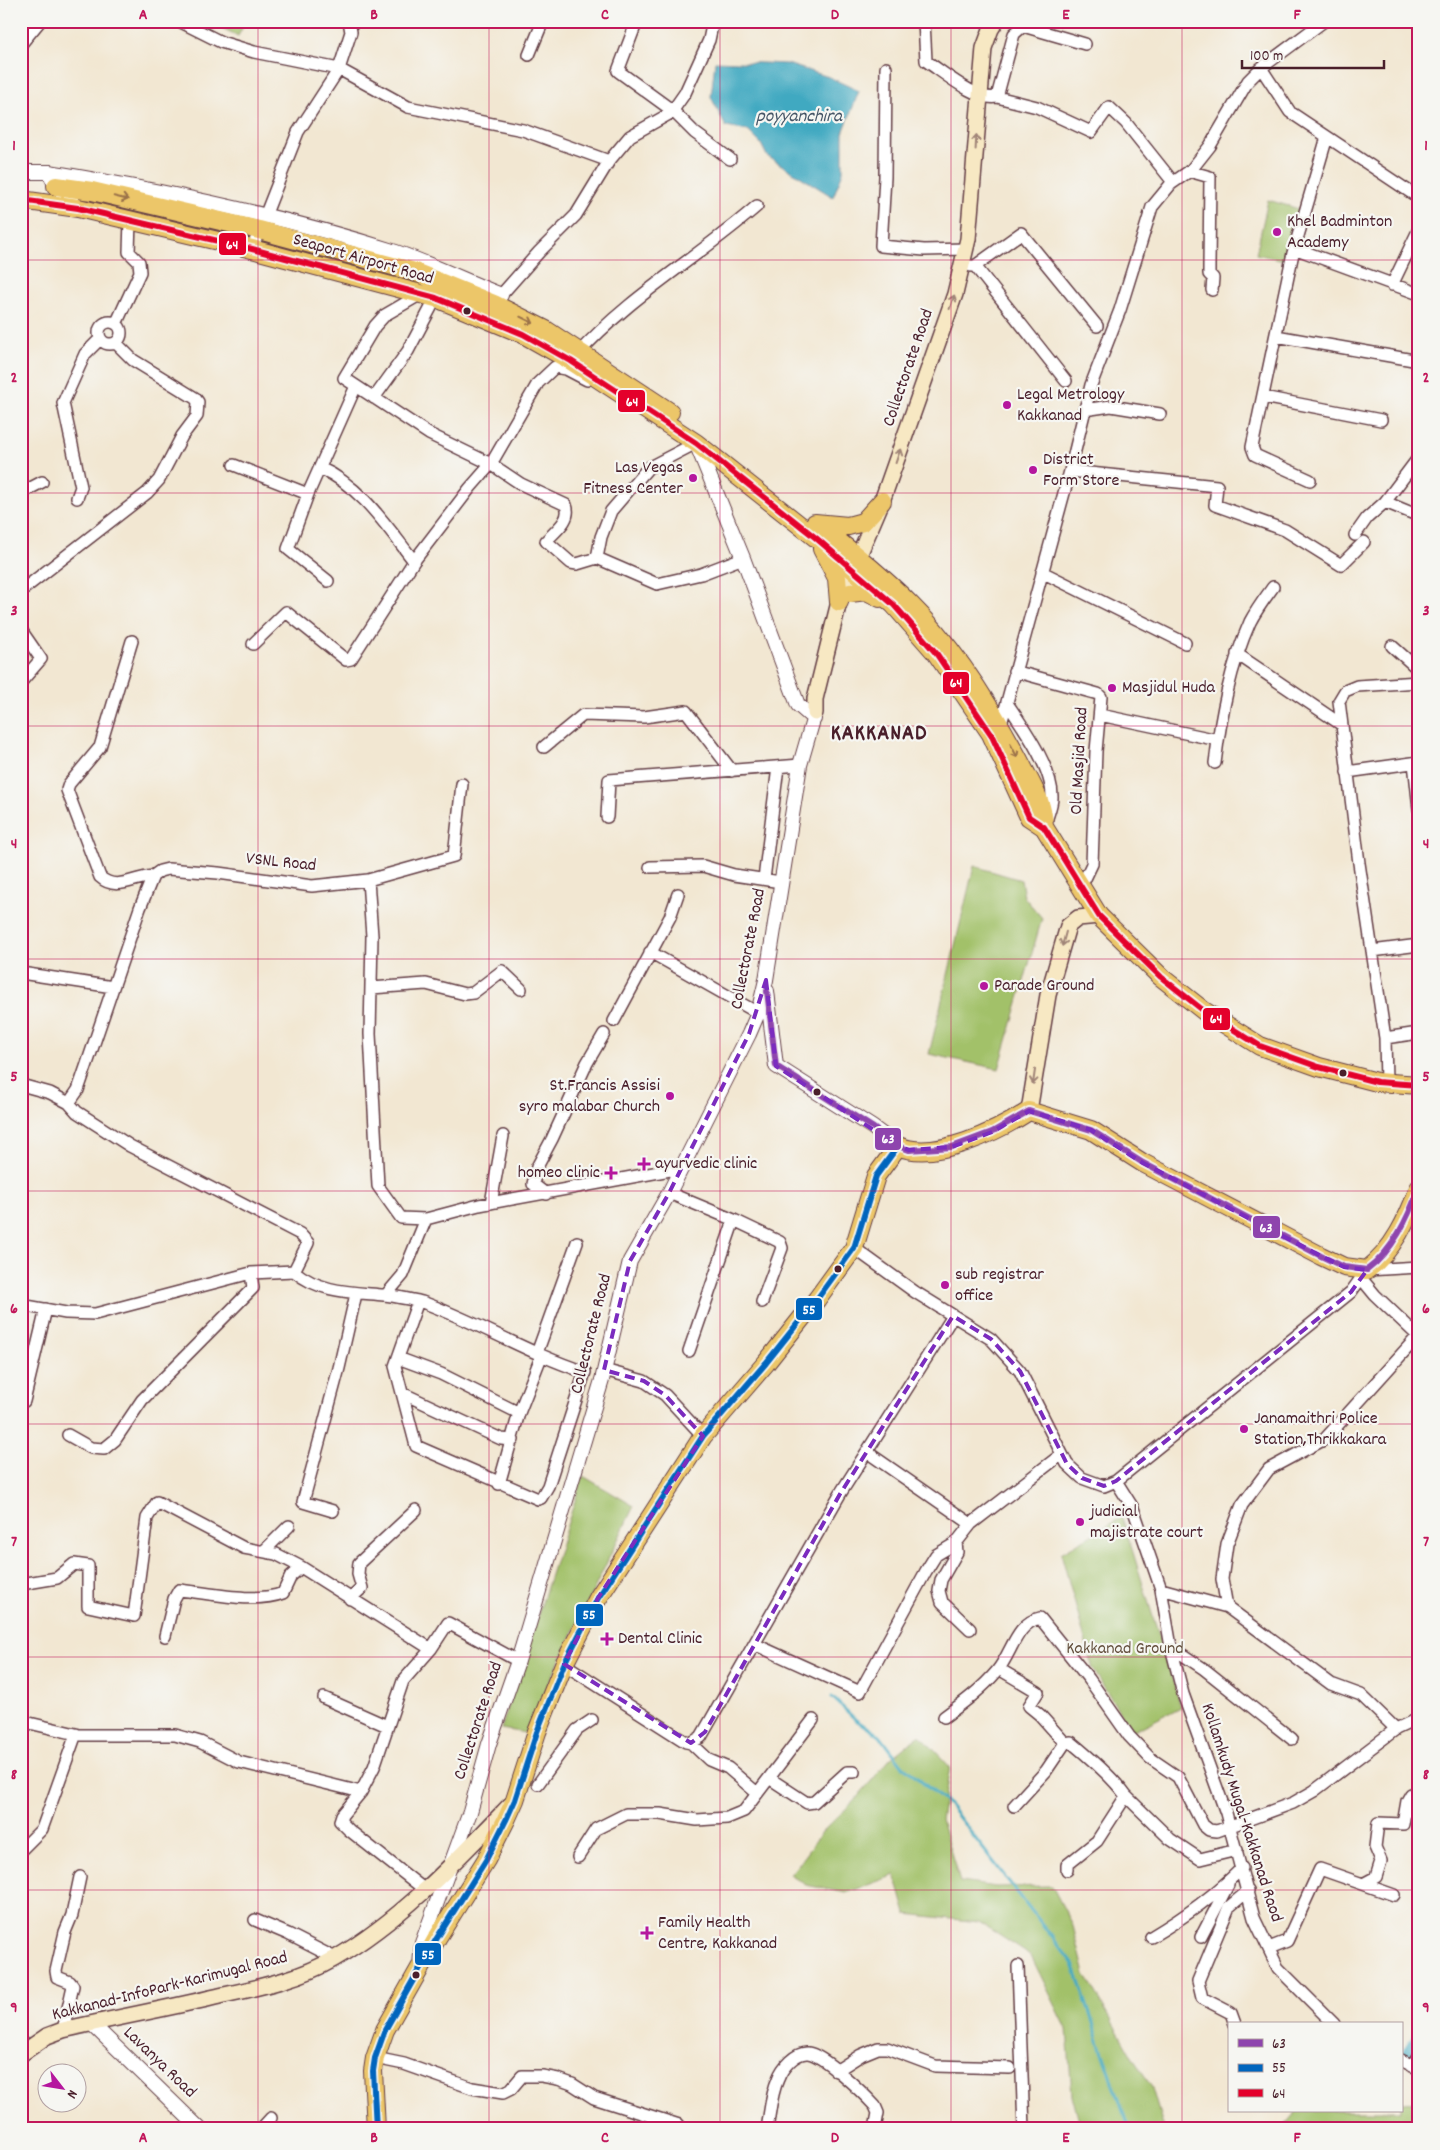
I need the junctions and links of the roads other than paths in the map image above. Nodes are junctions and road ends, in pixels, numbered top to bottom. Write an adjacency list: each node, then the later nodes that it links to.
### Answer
1 (40, 21): 10 (street)
2 (179, 21): 15 (street)
3 (349, 21): 15 (street)
4 (543, 21): 12 (street)
5 (637, 21): 18 (street)
6 (713, 21): 18 (street)
7 (924, 21): 16 (street)
8 (996, 21): 16 (main road, Collectorate Road)
9 (1324, 21): 14 (street)
10 (21, 44)
11 (1085, 44): 17 (street)
12 (529, 55)
13 (886, 68): 35 (street)
14 (1261, 68): 19 (street); 22 (street)
15 (339, 69): 21 (street); 31 (street)
16 (979, 95): 17 (street); 35 (main road, Collectorate Road, one-way to 16)
17 (997, 98): 25 (street)
18 (673, 111): 20 (street); 21 (street)
19 (1327, 137): 26 (street); 33 (street)
20 (730, 160)
21 (609, 161): 40 (street)
22 (1189, 171): 25 (street); 37 (street)
23 (21, 172): 24 (street)
24 (52, 179): 29 (street); 31 (main road, Seaport Airport Road)
25 (1173, 182): 53 (street)
26 (1419, 198)
27 (21, 200): 29 (main road, Seaport Airport Road)
28 (757, 206): 46 (street)
29 (78, 208): 30 (main road, Seaport Airport Road)
30 (130, 220): 34 (main road, Seaport Airport Road); 41 (street)
31 (262, 223): 34 (street); 40 (main road, Seaport Airport Road)
32 (1419, 229): 36 (street)
33 (1294, 248): 36 (street); 43 (street)
34 (252, 249): 39 (main road, Seaport Airport Road)
35 (966, 249): 67 (main road, Collectorate Road, one-way to 35)
36 (1392, 285): 38 (street)
37 (1212, 290)
38 (1419, 294)
39 (428, 296): 46 (main road, Seaport Airport Road); 49 (street); 52 (street)
40 (497, 299): 46 (main road, Seaport Airport Road, one-way to 46)
41 (116, 324): 44 (street); 45 (street)
42 (1097, 326): 48 (street)
43 (1276, 336): 47 (street); 51 (street)
44 (100, 339): 45 (street); 66 (street)
45 (116, 343): 78 (street)
46 (575, 356): 50 (main road, Seaport Airport Road); 70 (main road, Seaport Airport Road)
47 (1419, 361)
48 (1066, 381)
49 (356, 386): 52 (street); 60 (street)
50 (608, 386): 56 (main road, Seaport Airport Road); 58 (street)
51 (1263, 397): 55 (street); 62 (street)
52 (374, 398): 58 (street)
53 (1084, 410): 54 (street); 61 (street)
54 (1160, 414)
55 (1381, 420)
56 (696, 443): 70 (main road, Seaport Airport Road); 71 (street); 72 (street)
57 (1419, 457): 68 (street)
58 (491, 464): 71 (street); 73 (street)
59 (234, 465): 65 (street)
60 (320, 468): 65 (street); 73 (street)
61 (1070, 471): 68 (street); 75 (street)
62 (1310, 480)
63 (42, 482): 64 (street)
64 (21, 493)
65 (308, 494): 76 (street)
66 (77, 498)
67 (882, 502): 70 (main road); 74 (main road, Collectorate Road)
68 (1385, 502): 69 (street)
69 (1419, 516)
70 (816, 530): 74 (main road, Seaport Airport Road); 79 (main road)
71 (597, 558): 72 (street)
72 (743, 558): 92 (street)
73 (414, 561): 84 (street)
74 (858, 566): 79 (main road, Collectorate Road); 80 (main road, Seaport Airport Road); 94 (main road, Seaport Airport Road)
75 (1042, 572): 83 (street); 88 (street)
76 (328, 581)
77 (1273, 587): 86 (street)
78 (21, 591)
79 (844, 598): 80 (main road); 92 (main road, Collectorate Road)
80 (894, 605): 107 (main road, Seaport Airport Road)
81 (21, 630): 89 (street)
82 (132, 641): 109 (street, VSNL Road)
83 (1186, 643)
84 (254, 644)
85 (1392, 646): 87 (street)
86 (1237, 654): 95 (street); 96 (street)
87 (1419, 670)
88 (1014, 671): 91 (street); 93 (street, Old Masjid Road)
89 (21, 682)
90 (1419, 682): 95 (street)
91 (1007, 703): 94 (street); 107 (street)
92 (813, 716): 100 (street, Collectorate Road)
93 (1100, 716): 96 (street); 113 (street, Old Masjid Road)
94 (1000, 724): 107 (main road, Seaport Airport Road, one-way to 107)
95 (1342, 725): 103 (street)
96 (1218, 740): 98 (street)
97 (544, 747): 102 (street)
98 (1215, 763)
99 (1416, 763): 103 (street); 105 (street)
100 (800, 765): 101 (street); 112 (street, Collectorate Road)
101 (778, 767): 102 (street); 110 (street)
102 (732, 771): 106 (street)
103 (1348, 772): 117 (street)
104 (462, 784): 111 (street, VSNL Road)
105 (1419, 809)
106 (607, 817)
107 (1044, 827): 113 (main road, Seaport Airport Road)
108 (650, 866): 110 (street)
109 (153, 876): 111 (street, VSNL Road); 121 (street)
110 (764, 878): 112 (street)
111 (368, 880): 122 (street)
112 (780, 882): 120 (street, Collectorate Road)
113 (1081, 886): 115 (main road, Seaport Airport Road)
114 (678, 894): 118 (street)
115 (1100, 916): 129 (main road, Seaport Airport Road); 133 (main road, one-way to 133)
116 (1419, 945): 117 (street)
117 (1372, 951): 128 (street)
118 (650, 952): 124 (street); 125 (street)
119 (21, 972): 121 (street)
120 (766, 980): 124 (street, Collectorate Road); 135 (street)
121 (112, 987): 132 (street)
122 (371, 988): 123 (street); 141 (street)
123 (521, 989)
124 (758, 1013): 136 (street, Collectorate Road)
125 (614, 1021)
126 (1419, 1033): 128 (street)
127 (604, 1034): 139 (street)
128 (1385, 1038): 129 (street)
129 (1386, 1082): 130 (main road, Seaport Airport Road)
130 (1419, 1084)
131 (21, 1085): 132 (street)
132 (69, 1103): 146 (street)
133 (1029, 1111): 135 (main road); 148 (main road)
134 (503, 1136): 140 (street)
135 (898, 1146): 144 (main road)
136 (681, 1168): 138 (street, Collectorate Road); 139 (street)
137 (1419, 1188): 148 (main road)
138 (669, 1193): 142 (street); 160 (street, Collectorate Road)
139 (546, 1194): 140 (street)
140 (491, 1203): 141 (street)
141 (426, 1219): 150 (street)
142 (734, 1220): 152 (street); 157 (street)
143 (577, 1242): 158 (street)
144 (854, 1248): 155 (street); 165 (main road)
145 (1419, 1267): 148 (street)
146 (294, 1271): 147 (street); 149 (street)
147 (251, 1273): 154 (street); 164 (street)
148 (1364, 1274): 156 (street); 169 (street)
149 (356, 1294): 150 (street); 171 (street)
150 (386, 1295): 151 (street)
151 (418, 1301): 158 (street); 159 (street)
152 (762, 1302)
153 (21, 1305): 154 (street)
154 (46, 1309): 162 (street)
155 (953, 1316): 167 (street); 168 (street)
156 (1418, 1335): 181 (street)
157 (689, 1351)
158 (539, 1355): 163 (street); 170 (street)
159 (398, 1358): 161 (street); 163 (street)
160 (604, 1370): 165 (street); 187 (street, Collectorate Road)
161 (402, 1393): 166 (street); 170 (street)
162 (21, 1400)
163 (519, 1413): 166 (street)
164 (68, 1435)
165 (703, 1436): 188 (main road)
166 (513, 1440): 170 (street)
167 (867, 1452): 173 (street); 184 (street)
168 (1062, 1454): 169 (street); 173 (street)
169 (1116, 1481): 179 (street, Kollamkudy Mugal-Kakkanad Raod)
170 (499, 1484)
171 (333, 1510)
172 (416, 1510): 180 (street)
173 (971, 1524): 175 (street)
174 (289, 1526): 176 (street)
175 (956, 1543): 182 (street); 184 (street)
176 (264, 1552): 177 (street); 178 (street)
177 (301, 1567): 180 (street); 183 (street)
178 (21, 1584)
179 (1161, 1589): 181 (street); 185 (street, Kollamkudy Mugal-Kakkanad Raod)
180 (350, 1598): 186 (street)
181 (1227, 1607): 197 (street)
182 (970, 1629)
183 (165, 1636)
184 (754, 1644): 200 (street)
185 (1171, 1647): 199 (street); 211 (street, Kollamkudy Mugal-Kakkanad Raod)
186 (431, 1648): 187 (street); 195 (street)
187 (518, 1661): 216 (street, Collectorate Road)
188 (564, 1664): 200 (street); 204 (main road)
189 (999, 1669): 191 (street); 201 (street); 211 (street)
190 (324, 1698): 195 (street)
191 (944, 1716)
192 (592, 1720): 204 (street)
193 (813, 1720): 203 (street)
194 (21, 1721): 198 (street)
195 (387, 1726): 205 (street)
196 (1419, 1726): 197 (street)
197 (1396, 1729): 211 (street)
198 (76, 1734): 205 (street); 212 (street)
199 (1292, 1740)
200 (692, 1743): 206 (street)
201 (1064, 1743): 207 (street); 210 (street)
202 (854, 1772): 203 (street)
203 (768, 1778): 206 (street)
204 (537, 1783): 209 (main road)
205 (361, 1792): 221 (street)
206 (757, 1793): 214 (street)
207 (1126, 1796): 213 (street); 217 (street)
208 (1419, 1797): 220 (street)
209 (515, 1800): 216 (main road, Kakkanad-InfoPark-Karimugal Road); 230 (main road)
210 (1014, 1806)
211 (1230, 1826): 213 (street, Kollamkudy Mugal-Kakkanad Raod)
212 (21, 1850)
213 (1237, 1850): 215 (street, Kollamkudy Mugal-Kakkanad Raod)
214 (578, 1857)
215 (1242, 1868): 219 (street); 222 (street, Kollamkudy Mugal-Kakkanad Raod)
216 (448, 1870): 221 (main road, Kakkanad-InfoPark-Karimugal Road); 230 (street, Collectorate Road)
217 (1067, 1870)
218 (80, 1878): 234 (street)
219 (1231, 1879): 225 (street); 226 (street)
220 (1363, 1884): 223 (street); 227 (street)
221 (425, 1890): 228 (main road, Kakkanad-InfoPark-Karimugal Road)
222 (1248, 1891): 227 (street, Kollamkudy Mugal-Kakkanad Raod); 231 (street)
223 (1394, 1895)
224 (255, 1920): 228 (street)
225 (1152, 1936)
226 (1202, 1937)
227 (1269, 1948): 232 (street, Kollamkudy Mugal-Kakkanad Raod)
228 (335, 1958): 233 (main road, Kakkanad-InfoPark-Karimugal Road)
229 (1018, 1966): 249 (street)
230 (419, 1968): 237 (main road)
231 (1234, 2022)
232 (1332, 2022)
233 (92, 2024): 234 (main road, Kakkanad-InfoPark-Karimugal Road); 244 (street, Lavanya Road)
234 (64, 2030): 235 (main road, Kakkanad-InfoPark-Karimugal Road)
235 (21, 2054)
236 (1419, 2054): 239 (street)
237 (375, 2058): 243 (street); 246 (main road)
238 (1402, 2060): 239 (street)
239 (1415, 2067)
240 (1010, 2068): 241 (street)
241 (836, 2071): 247 (street); 248 (street)
242 (271, 2118): 245 (street)
243 (679, 2125)
244 (200, 2129)
245 (261, 2129)
246 (376, 2129)
247 (767, 2129)
248 (875, 2129)
249 (1024, 2129)

